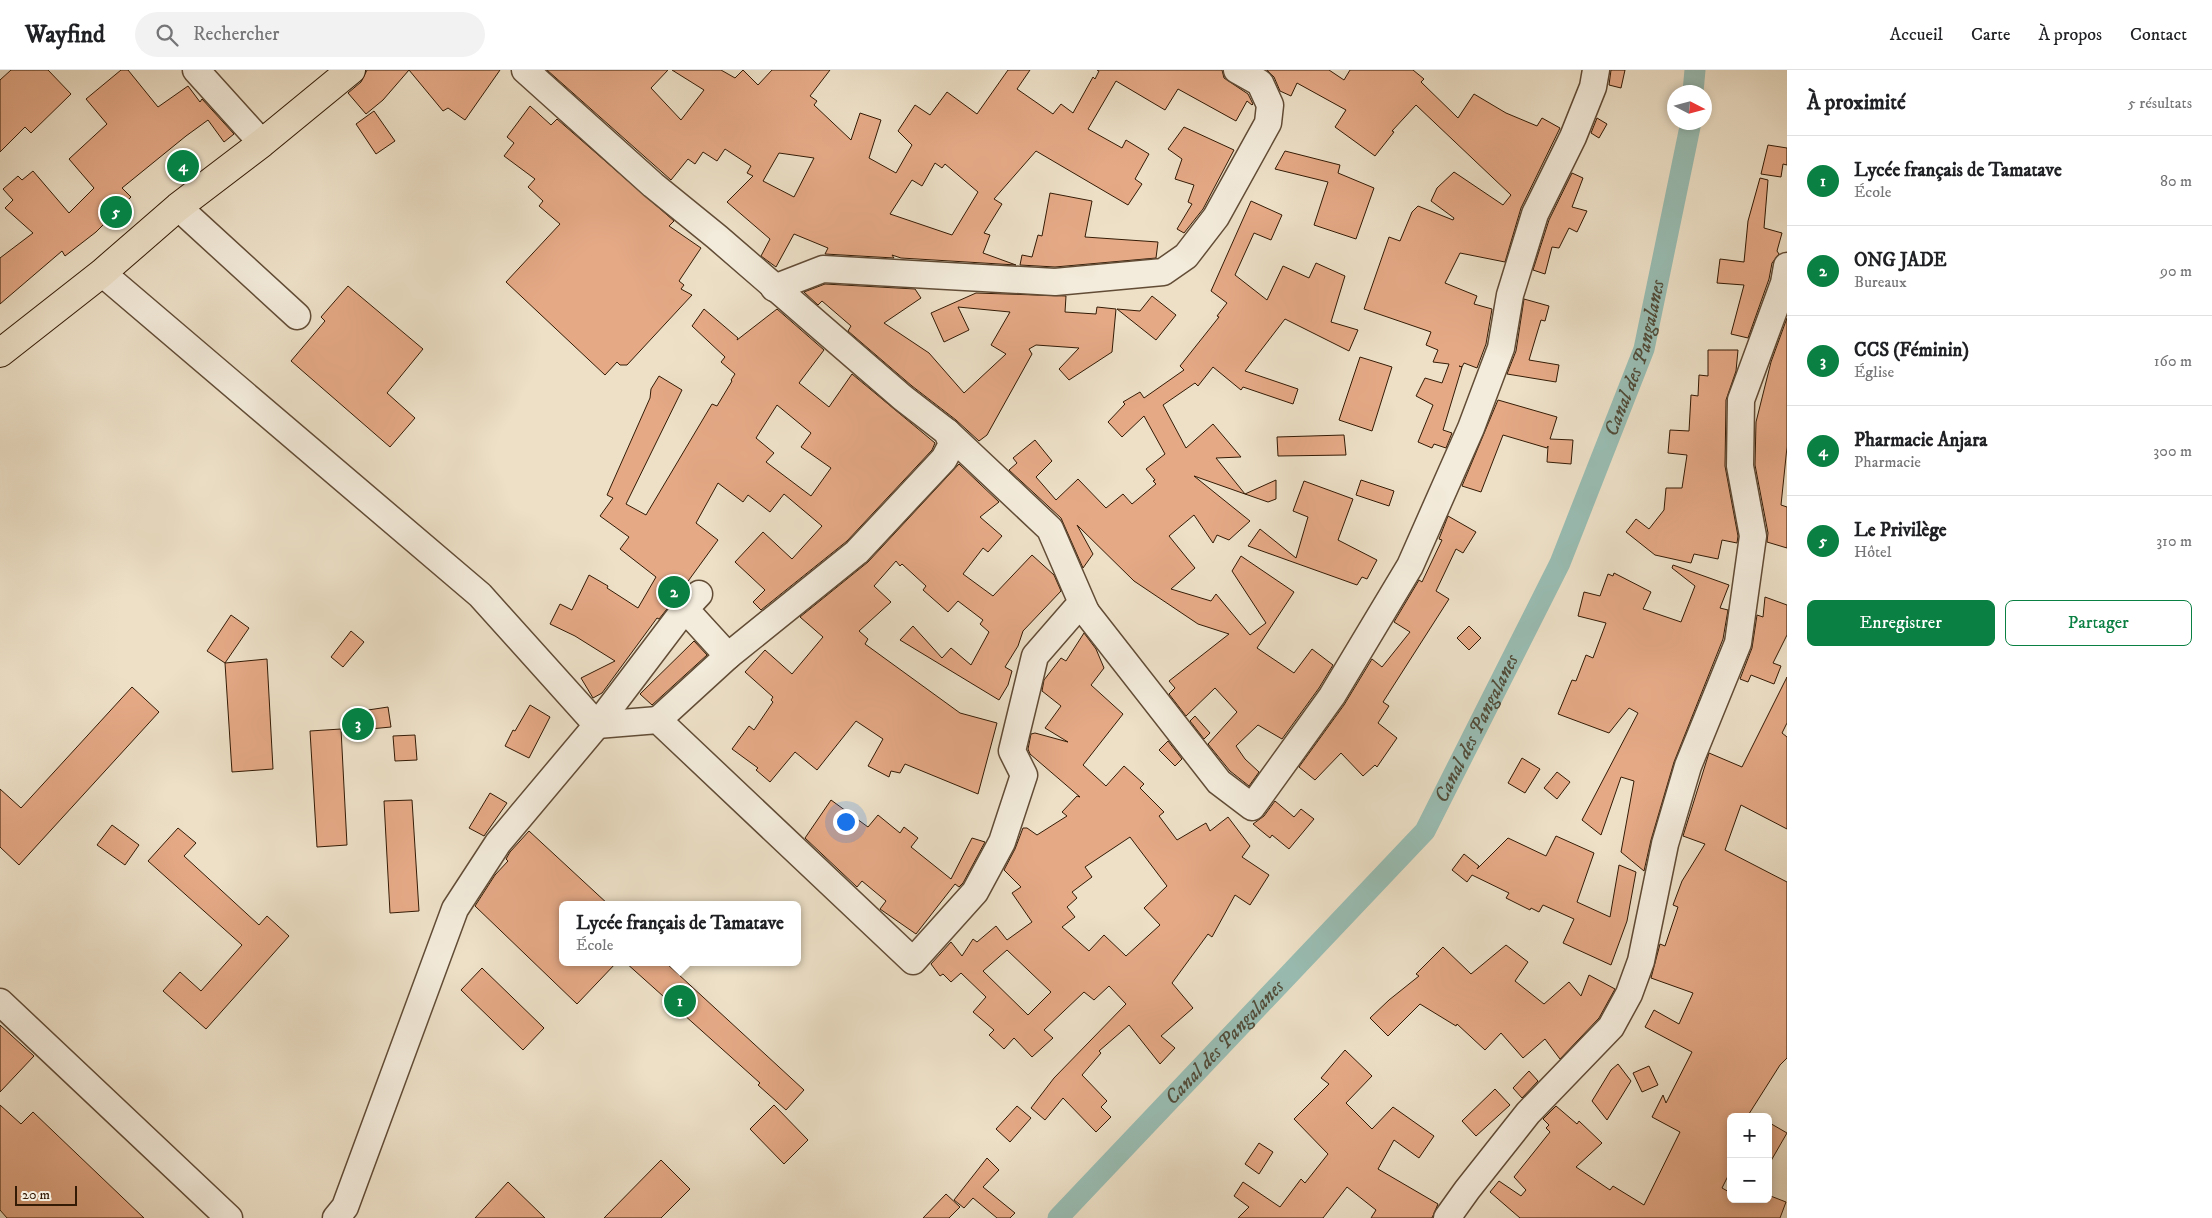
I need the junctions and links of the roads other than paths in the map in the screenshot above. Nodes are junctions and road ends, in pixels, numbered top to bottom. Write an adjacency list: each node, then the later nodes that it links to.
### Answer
1 (196, 70): 6 (street)
2 (350, 70): 6 (main road)
3 (524, 70): 10 (street)
4 (1237, 70): 10 (street)
5 (1596, 70): 14 (street)
6 (262, 143): 7 (main road)
7 (178, 208): 8 (main road); 11 (street)
8 (102, 273): 12 (main road); 17 (street)
9 (1786, 278): 21 (street)
10 (774, 288): 13 (street)
11 (297, 316)
12 (1, 350)
13 (947, 432): 14 (street); 15 (street)
14 (1086, 612): 16 (street)
15 (728, 656): 16 (street); 17 (street)
16 (658, 720): 17 (street)
17 (597, 725): 20 (street)
18 (0, 1002): 19 (street)
19 (229, 1218)
20 (336, 1218)
21 (1447, 1218)

